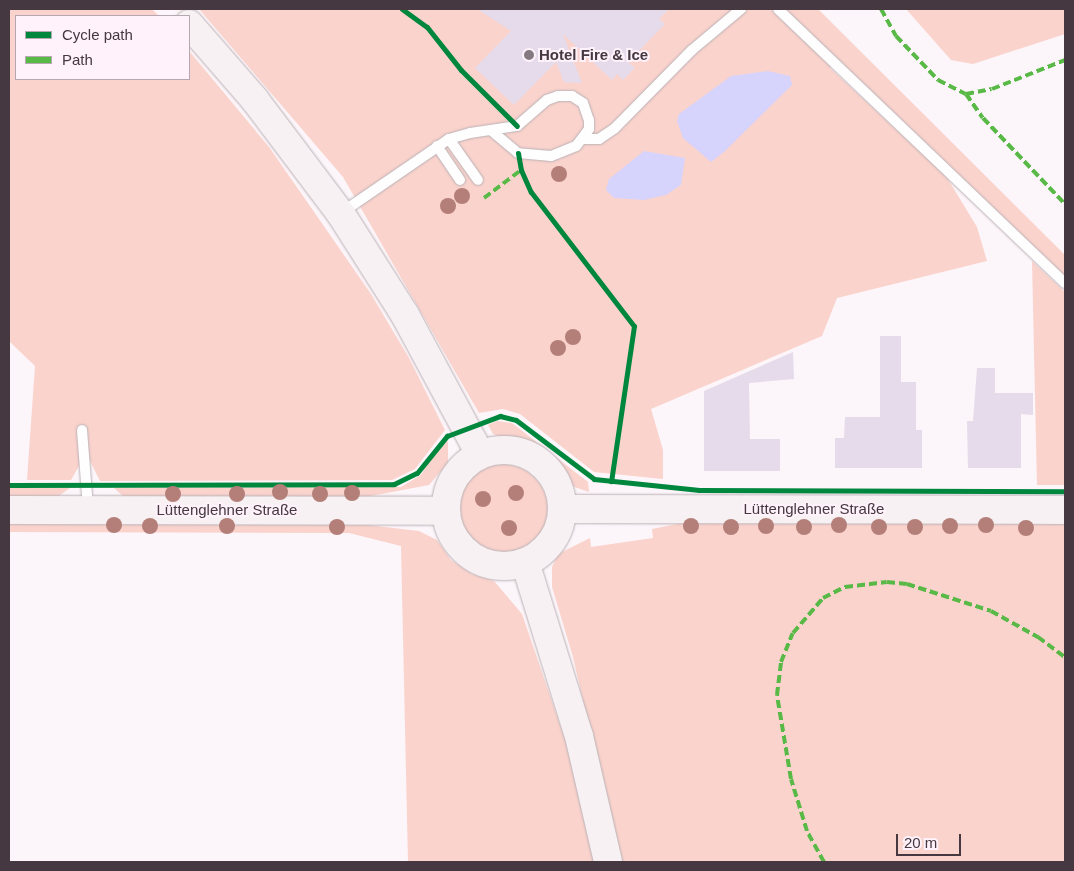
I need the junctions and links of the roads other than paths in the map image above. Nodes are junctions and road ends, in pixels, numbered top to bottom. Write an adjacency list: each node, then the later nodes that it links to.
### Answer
1 (741, 9): 6 (lane)
2 (778, 9): 11 (lane)
3 (190, 25): 10 (main road)
4 (491, 130): 5 (lane); 6 (lane); 6 (lane)
5 (449, 139): 7 (lane); 9 (lane)
6 (584, 139)
7 (437, 146): 8 (lane); 10 (lane)
8 (460, 180)
9 (478, 180)
10 (341, 214): 13 (main road)
11 (1065, 283)
12 (82, 430): 15 (lane)
13 (480, 454): 16 (main road); 18 (main road)
14 (9, 510): 15 (main road, Lüttenglehner Straße)
15 (88, 510): 18 (main road, Lüttenglehner Straße)
16 (562, 510): 17 (main road, Lüttenglehner Straße); 19 (main road)
17 (1065, 510)
18 (445, 511): 19 (main road)
19 (524, 562): 20 (main road)
20 (608, 862)

